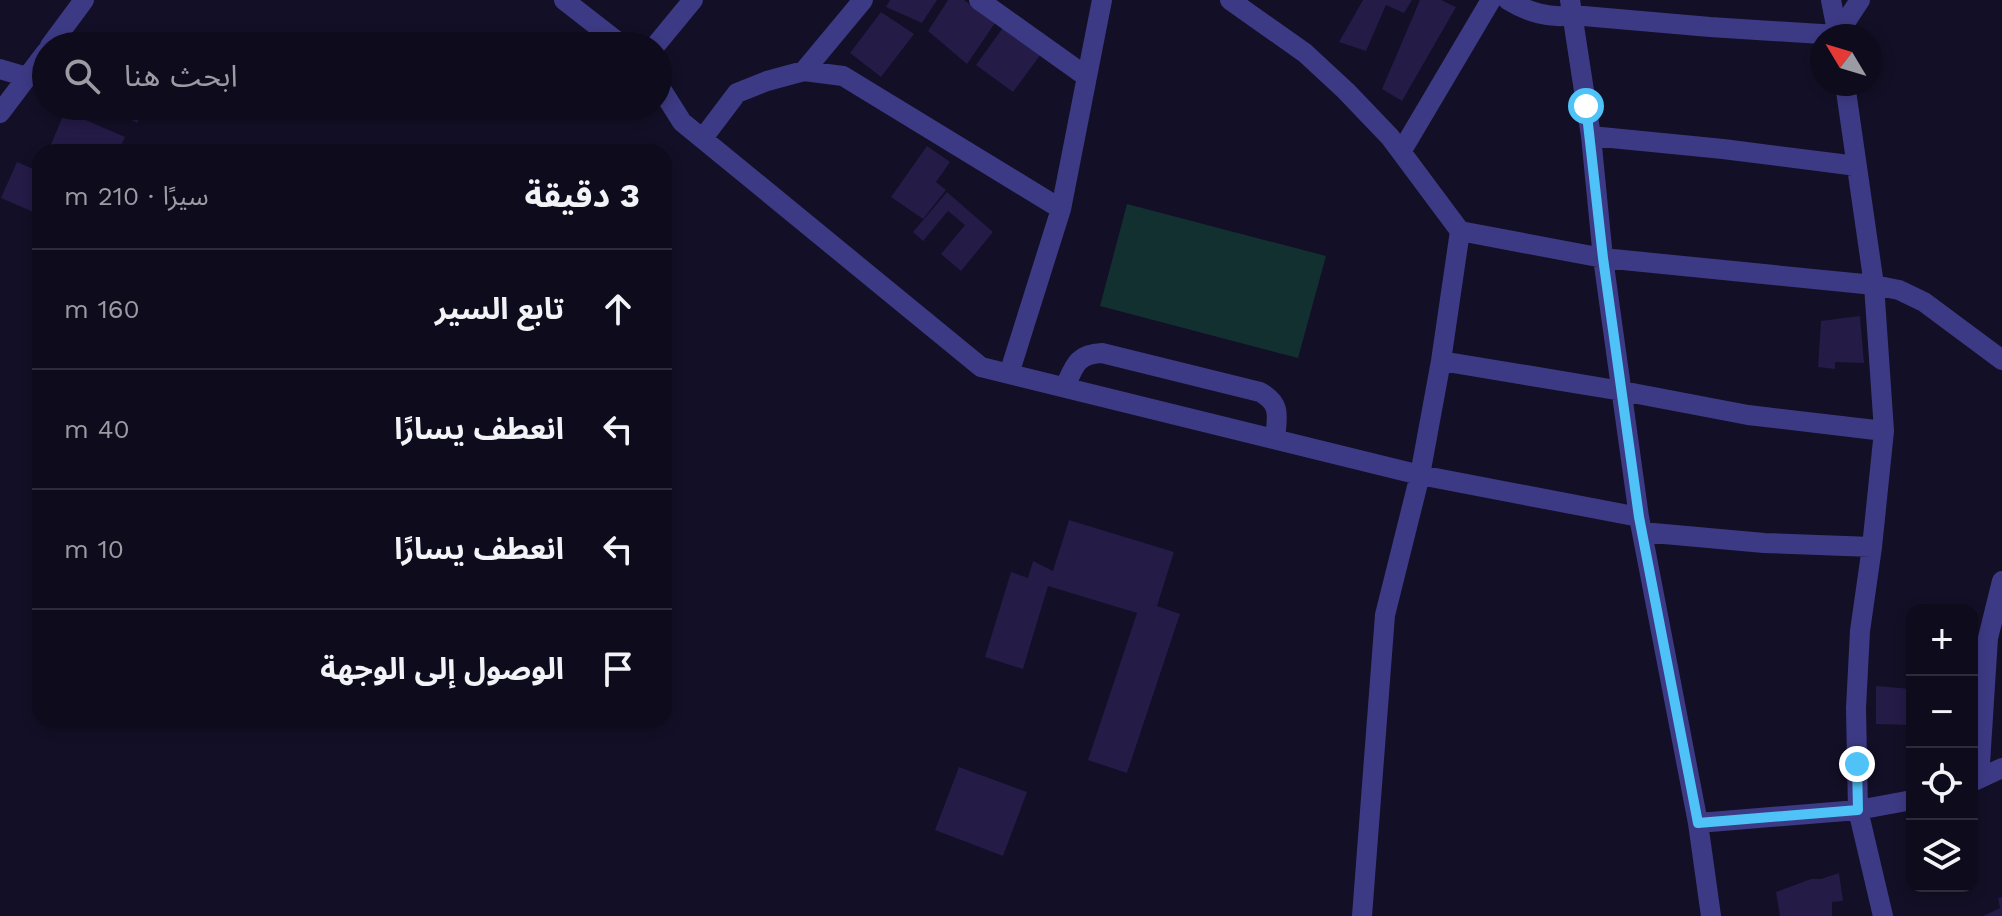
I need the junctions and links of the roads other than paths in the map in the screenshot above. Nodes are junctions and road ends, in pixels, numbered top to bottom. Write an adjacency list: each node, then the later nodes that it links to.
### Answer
1 (84, 0): 15 (street)
2 (564, 0): 16 (street)
3 (693, 0): 17 (street)
4 (863, 0): 21 (street)
5 (979, 0): 23 (street)
6 (1102, 0): 23 (street)
7 (1230, 0): 29 (street)
8 (1491, 0): 29 (street)
9 (1508, 0): 12 (street)
10 (1831, 0): 13 (street)
11 (1860, 0): 14 (street)
12 (1571, 8): 18 (street); 27 (street)
13 (1836, 24)
14 (1845, 24)
15 (60, 32)
16 (605, 32)
17 (667, 32)
18 (1810, 33)
19 (0, 69): 22 (street)
20 (32, 70): 22 (street)
21 (804, 71): 28 (street); 31 (street)
22 (27, 77): 26 (street)
23 (1087, 77): 31 (street)
24 (1847, 96): 30 (street)
25 (672, 106): 28 (street)
26 (0, 113)
27 (1591, 136): 30 (street); 33 (street)
28 (703, 138): 37 (street)
29 (1401, 152): 32 (street)
30 (1857, 166): 34 (street)
31 (1061, 209): 37 (street)
32 (1460, 231): 33 (street); 36 (street)
33 (1603, 258): 34 (street); 39 (street)
34 (1874, 285): 35 (street); 40 (street)
35 (2002, 360)
36 (1441, 361): 39 (street); 42 (street)
37 (1009, 374): 38 (street)
38 (1065, 387): 41 (street); 41 (street)
39 (1622, 391): 40 (street); 43 (street)
40 (1884, 431): 44 (street)
41 (1275, 439): 42 (street)
42 (1420, 475): 43 (street); 53 (street)
43 (1641, 524): 44 (street); 52 (street)
44 (1872, 547): 51 (street)
45 (2002, 581): 46 (street)
46 (1995, 633): 47 (street)
47 (1978, 765)
48 (2002, 768): 49 (street)
49 (1978, 779)
50 (1906, 801): 51 (street)
51 (1858, 810): 52 (street); 55 (street)
52 (1698, 823): 54 (street)
53 (1362, 916)
54 (1711, 916)
55 (1883, 916)

